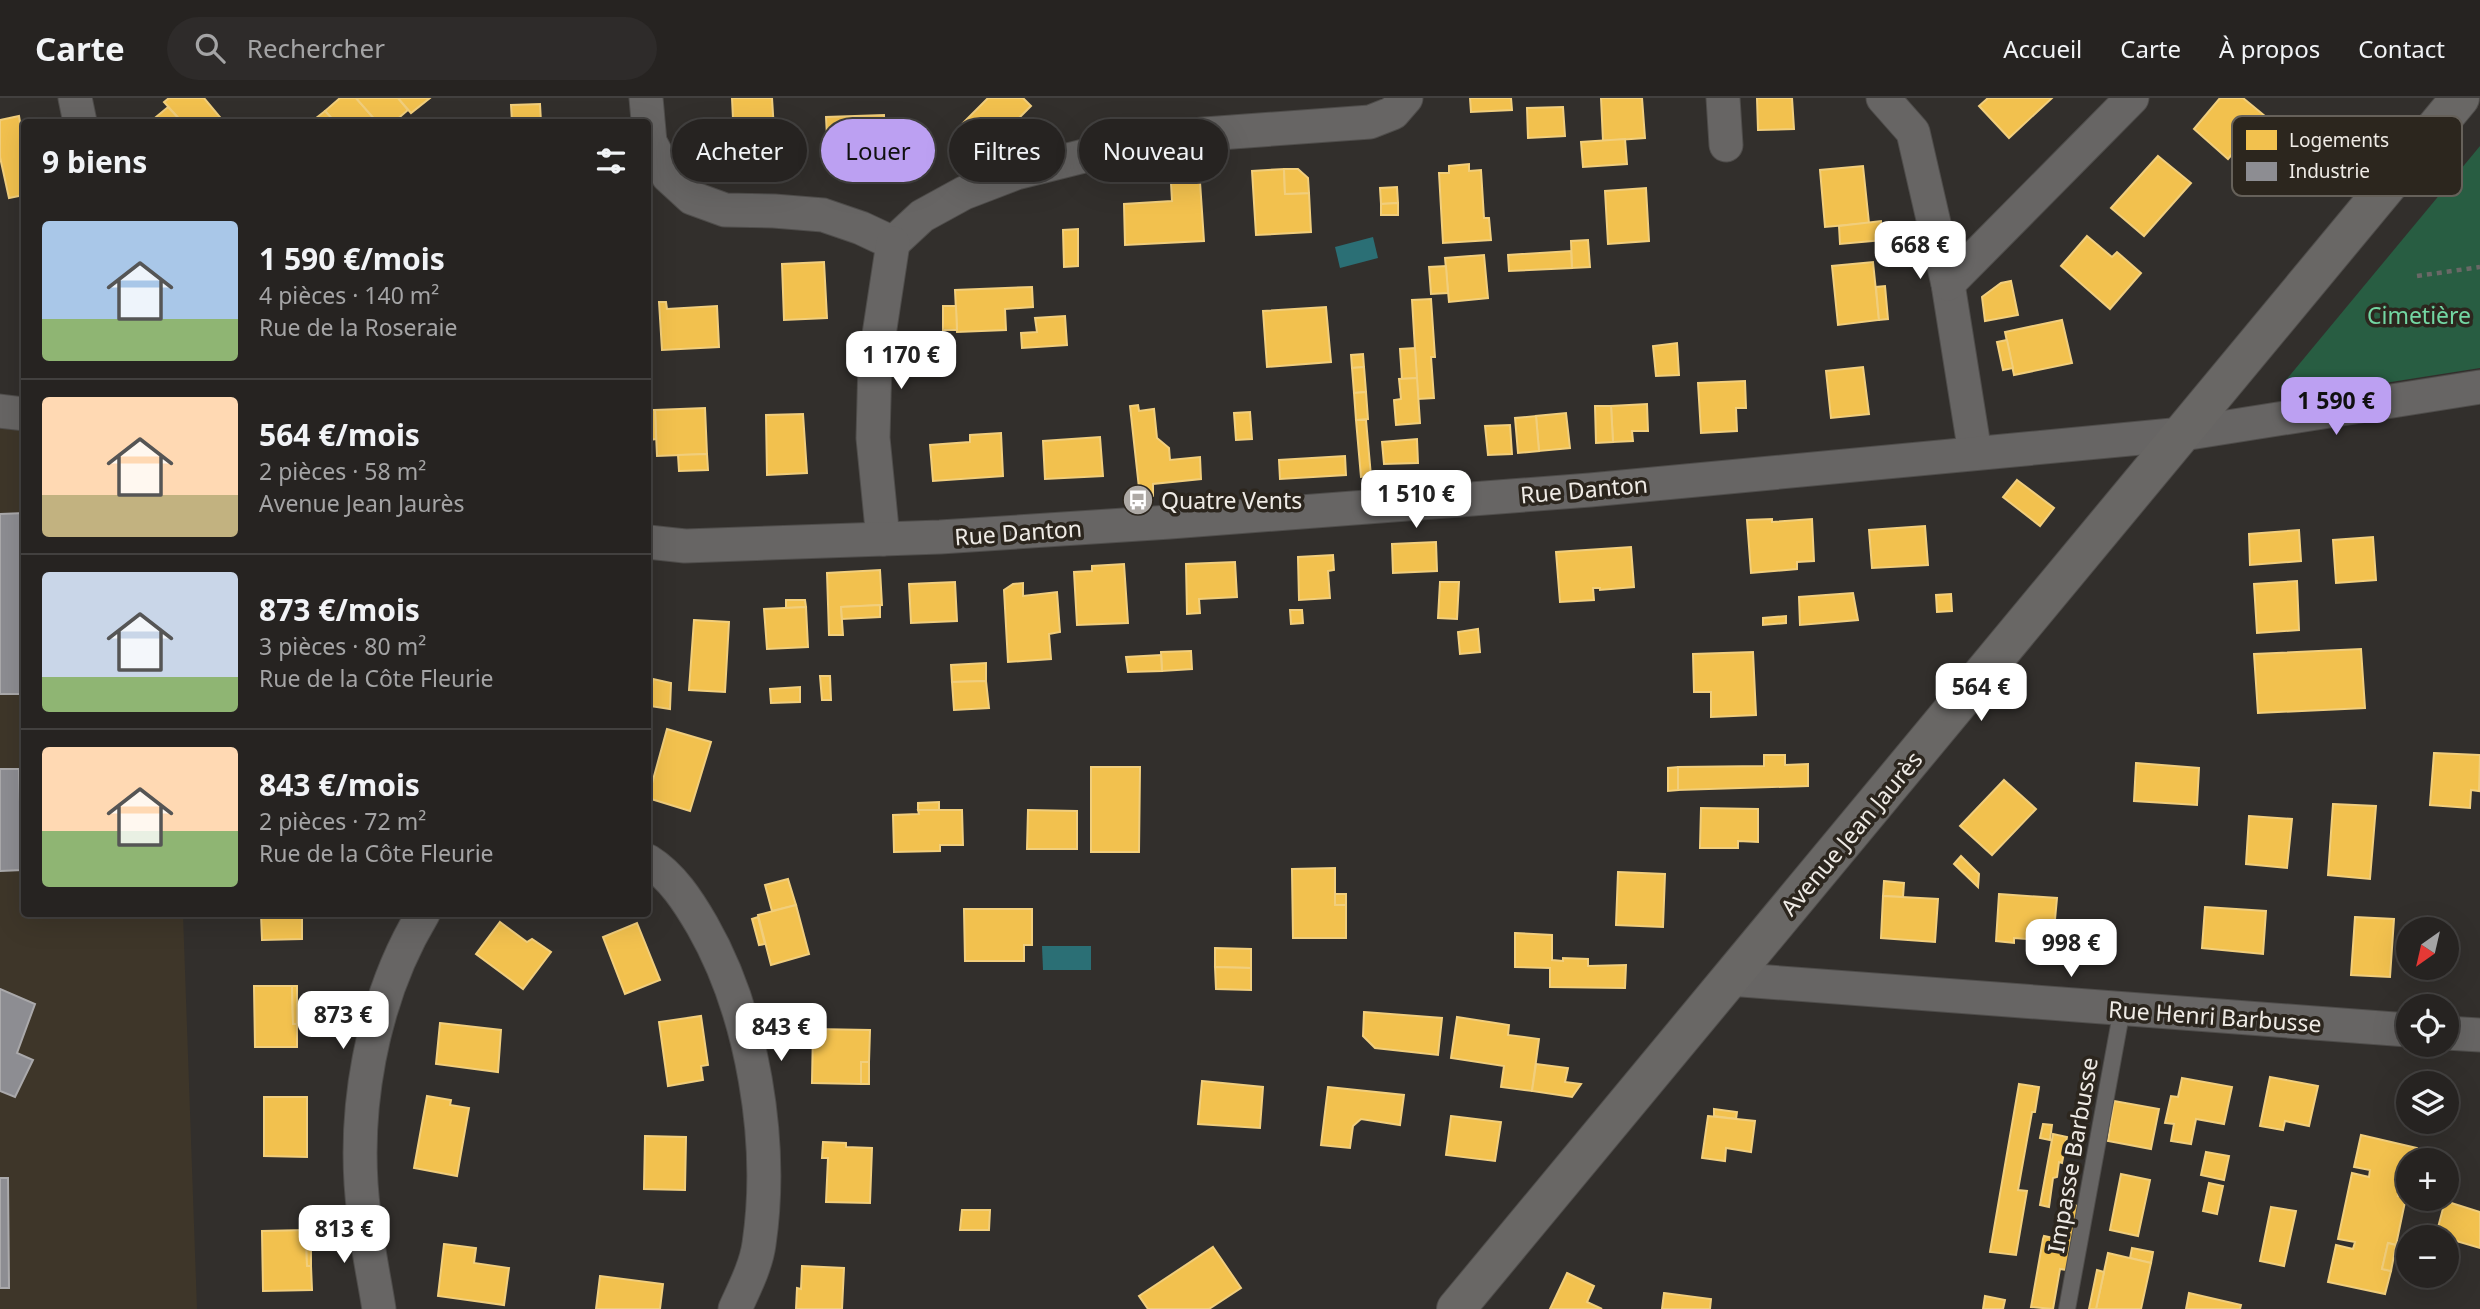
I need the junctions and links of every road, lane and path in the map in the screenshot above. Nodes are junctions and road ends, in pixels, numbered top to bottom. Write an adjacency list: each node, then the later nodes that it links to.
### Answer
1 (75, 98): 9 (street)
2 (646, 98): 10 (street)
3 (1406, 98): 14 (street)
4 (1723, 98): 12 (street)
5 (1883, 98): 17 (street)
6 (2132, 98): 17 (street)
7 (2460, 98): 8 (main road, Avenue Jean Jaurès)
8 (2445, 116)
9 (79, 119)
10 (648, 119)
11 (651, 144): 14 (street)
12 (1726, 145)
13 (2379, 196): 21 (main road, Avenue Jean Jaurès)
14 (893, 243): 23 (street)
15 (2480, 267): 16 (path)
16 (2417, 276)
17 (1948, 284): 22 (street)
18 (2480, 387): 21 (street, Rue Danton)
19 (0, 411): 20 (street)
20 (21, 414)
21 (2183, 434): 22 (street, Rue Danton); 27 (main road, Avenue Jean Jaurès)
22 (1975, 453): 23 (street, Rue Danton)
23 (883, 539): 24 (street, Rue Danton)
24 (651, 542)
25 (651, 863): 33 (street)
26 (421, 917): 32 (street)
27 (1729, 979): 28 (street, Rue Henri Barbusse); 34 (main road, Avenue Jean Jaurès)
28 (2122, 1009): 29 (street, Rue Henri Barbusse); 35 (lane, Impasse Barbusse)
29 (2396, 1029)
30 (2459, 1034): 31 (street)
31 (2480, 1035)
32 (379, 1309)
33 (735, 1309)
34 (1455, 1309)
35 (2067, 1309)

